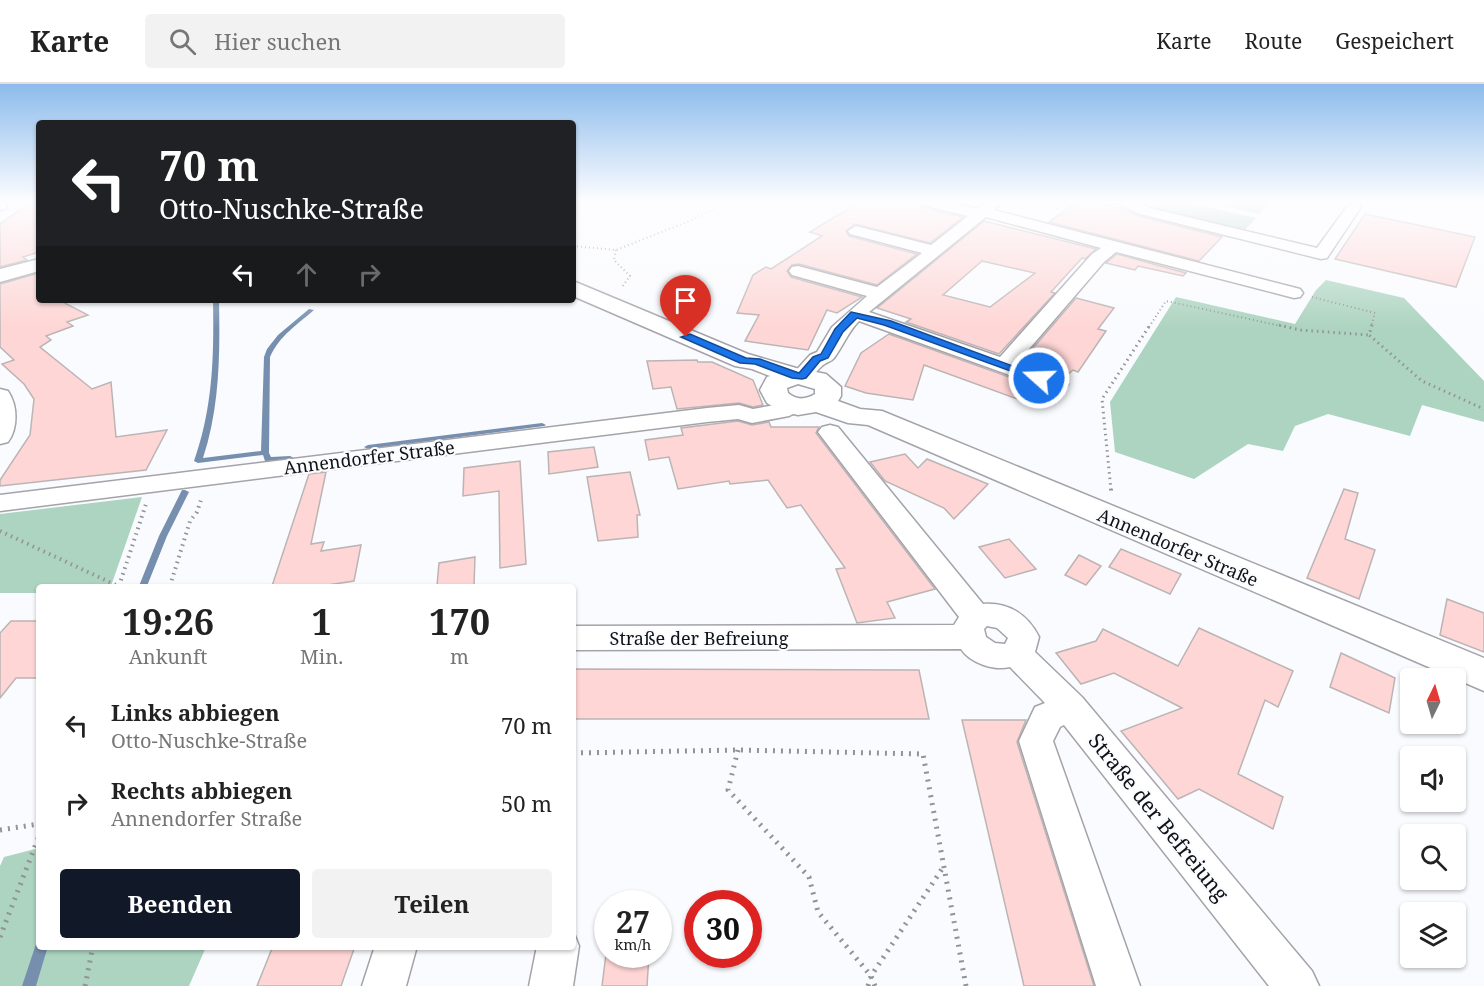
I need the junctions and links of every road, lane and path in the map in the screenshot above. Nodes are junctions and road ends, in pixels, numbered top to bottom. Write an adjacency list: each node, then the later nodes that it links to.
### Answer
1 (631, 244): 9 (path)
2 (910, 244): 10 (street)
3 (942, 244): 10 (street)
4 (1111, 244): 7 (street)
5 (1280, 244): 6 (street)
6 (1328, 244)
7 (1115, 245): 15 (street); 20 (street)
8 (576, 246): 9 (path)
9 (616, 250): 17 (path)
10 (935, 250): 16 (street)
11 (36, 266): 13 (main road)
12 (798, 271): 16 (street)
13 (0, 276)
14 (576, 289): 17 (main road, Annendorfer Straße)
15 (1294, 293): 19 (path)
16 (881, 294): 18 (street)
17 (601, 300): 22 (main road, Annendorfer Straße)
18 (855, 314): 20 (street); 22 (street)
19 (1369, 334): 24 (path); 30 (path)
20 (1004, 365): 21 (street)
21 (1056, 384)
22 (802, 390): 27 (street, Annendorfer Straße); 30 (main road, Annendorfer Straße)
23 (0, 396): 26 (street)
24 (1484, 409)
25 (830, 432): 35 (street)
26 (0, 437)
27 (210, 476): 28 (street, Annendorfer Straße); 34 (path)
28 (155, 483): 29 (street, Annendorfer Straße); 33 (path)
29 (0, 503)
30 (1113, 520): 37 (main road, Annendorfer Straße)
31 (0, 531): 32 (path)
32 (115, 584)
33 (120, 584)
34 (171, 584)
35 (973, 627): 36 (street, Straße der Befreiung); 38 (street, Straße der Befreiung)
36 (576, 638)
37 (1484, 675)
38 (1070, 707): 56 (street); 57 (street, Straße der Befreiung)
39 (738, 750): 40 (path); 44 (path); 49 (path)
40 (576, 753)
41 (36, 825): 42 (path)
42 (0, 830)
43 (36, 844): 45 (path)
44 (944, 866): 49 (path); 55 (path)
45 (0, 937)
46 (92, 950): 50 (path)
47 (395, 950): 51 (street)
48 (557, 950): 52 (street)
49 (871, 976): 53 (path); 54 (path)
50 (85, 986)
51 (384, 986)
52 (551, 986)
53 (868, 986)
54 (875, 986)
55 (966, 986)
56 (1118, 986)
57 (1297, 986)

